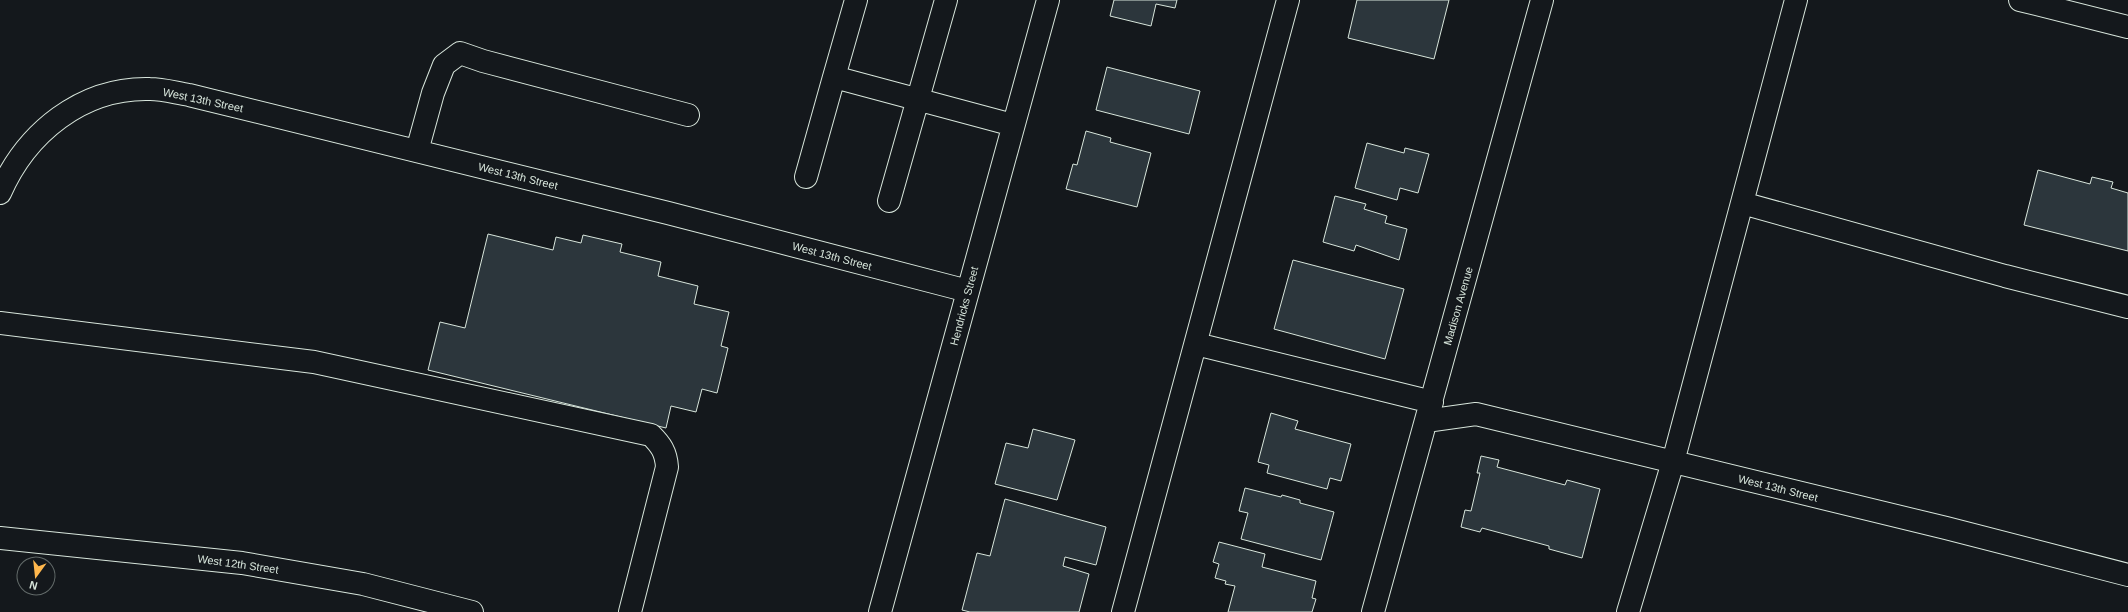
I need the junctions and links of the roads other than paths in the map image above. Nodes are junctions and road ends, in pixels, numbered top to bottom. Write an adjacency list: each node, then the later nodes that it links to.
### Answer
1 (856, 0): 10 (street)
2 (946, 0): 11 (street)
3 (1048, 0): 13 (street, Hendricks Street)
4 (1288, 0): 22 (street)
5 (1542, 0): 23 (street, Madison Avenue)
6 (1796, 0): 18 (street)
7 (2020, 0): 8 (street)
8 (2045, 3): 9 (street)
9 (2128, 27)
10 (834, 77): 11 (street); 15 (street)
11 (918, 100): 13 (street); 17 (street)
12 (688, 115): 14 (street)
13 (1014, 125): 19 (street, Hendricks Street)
14 (418, 151): 16 (street, West 13th Street); 19 (street, West 13th Street)
15 (806, 177)
16 (0, 193)
17 (889, 201)
18 (1742, 203): 20 (street); 24 (street)
19 (968, 291): 29 (street, Hendricks Street)
20 (2128, 306)
21 (0, 323): 28 (street)
22 (1196, 344): 23 (street); 30 (street)
23 (1429, 411): 24 (street, West 13th Street); 31 (street, Madison Avenue)
24 (1673, 462): 26 (street, West 13th Street); 32 (street)
25 (0, 538): 27 (street, West 12th Street)
26 (2128, 575)
27 (472, 612)
28 (630, 612)
29 (880, 612)
30 (1123, 612)
31 (1373, 612)
32 (1628, 612)

